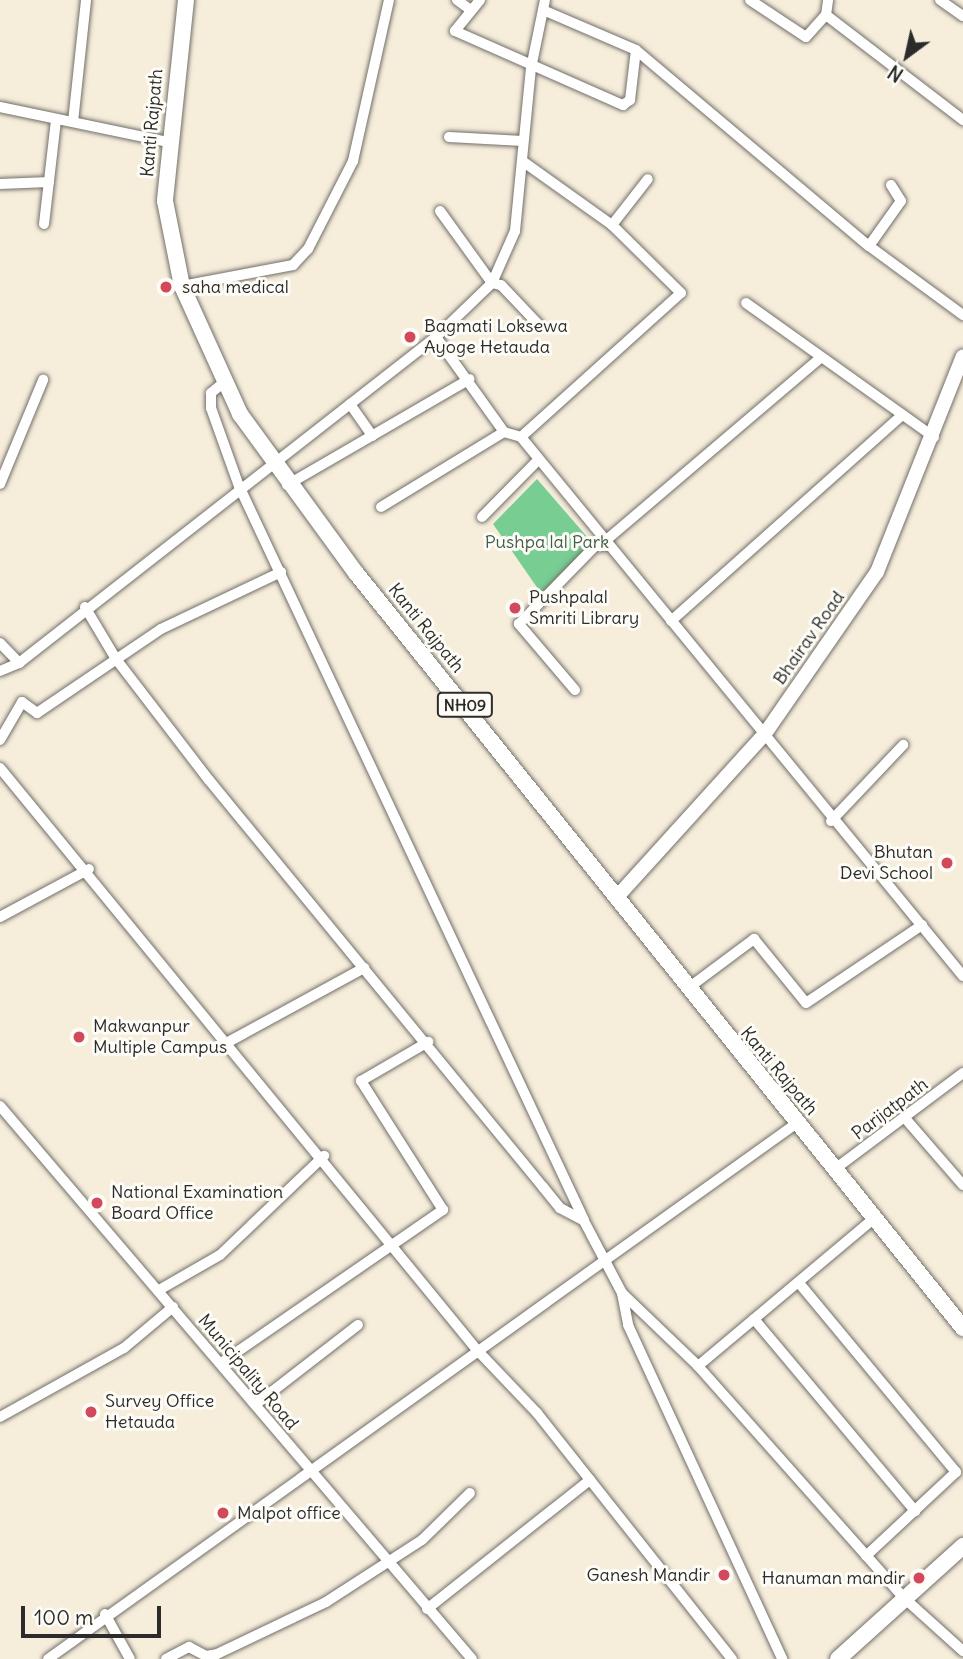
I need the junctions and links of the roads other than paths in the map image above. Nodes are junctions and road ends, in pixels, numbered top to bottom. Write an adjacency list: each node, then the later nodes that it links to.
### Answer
1 (86, 0): 19 (street)
2 (186, 0): 22 (main road, Kanti Rajpath / NH09)
3 (389, 0): 33 (street)
4 (457, 0): 11 (street)
5 (480, 0): 11 (street)
6 (750, 0): 12 (street)
7 (828, 0): 12 (street)
8 (940, 0): 9 (street)
9 (951, 3): 13 (street)
10 (544, 5): 14 (street); 15 (street)
11 (471, 10): 15 (street)
12 (826, 15): 17 (street)
13 (963, 16)
14 (636, 50): 15 (street); 31 (street)
15 (531, 68): 21 (street)
16 (0, 107): 18 (street)
17 (963, 120)
18 (56, 121): 19 (street); 25 (street)
19 (73, 122): 22 (street)
20 (449, 137): 21 (street)
21 (523, 141): 23 (street)
22 (167, 142): 33 (main road, Kanti Rajpath / NH09)
23 (525, 163): 30 (street); 32 (street)
24 (648, 179): 30 (street)
25 (49, 182): 26 (street); 29 (street)
26 (0, 184)
27 (891, 185): 31 (street)
28 (440, 211): 32 (street)
29 (44, 224)
30 (612, 225): 47 (street)
31 (869, 246): 35 (street)
32 (492, 283): 36 (street); 37 (street)
33 (182, 286): 42 (main road, Kanti Rajpath / NH09)
34 (746, 303): 39 (street)
35 (963, 315)
36 (539, 325)
37 (436, 337): 40 (street); 43 (street)
38 (963, 356): 48 (main road, Bhairav Road)
39 (820, 358): 44 (street); 56 (street)
40 (470, 379): 45 (street); 46 (street)
41 (43, 380): 51 (street)
42 (223, 383): 50 (main road, Kanti Rajpath / NH09); 53 (street)
43 (350, 404): 46 (street); 50 (street)
44 (902, 415): 48 (street); 59 (street)
45 (504, 432): 47 (street); 54 (street)
46 (372, 436): 52 (street)
47 (521, 437): 49 (street)
48 (935, 438): 65 (main road, Bhairav Road)
49 (538, 460): 55 (street); 56 (street)
50 (269, 462): 52 (main road, Kanti Rajpath / NH09); 53 (street)
51 (0, 484)
52 (288, 485): 71 (main road, Kanti Rajpath / NH09)
53 (239, 486): 57 (street); 58 (street)
54 (380, 507)
55 (482, 517)
56 (604, 544): 59 (street); 64 (street)
57 (281, 572): 61 (street); 87 (street)
58 (85, 607): 61 (street); 62 (street)
59 (671, 621): 65 (street)
60 (0, 643): 62 (street)
61 (116, 659): 66 (street); 74 (street)
62 (19, 663): 63 (street)
63 (1, 669)
64 (575, 690)
65 (764, 735): 69 (street); 71 (main road, Bhairav Road)
66 (0, 740)
67 (903, 745): 69 (street)
68 (0, 768): 70 (street)
69 (831, 821): 73 (street)
70 (89, 869): 72 (street); 77 (street)
71 (616, 898): 76 (main road, Kanti Rajpath / NH09)
72 (0, 917)
73 (922, 925): 75 (street); 76 (street)
74 (364, 968): 77 (street); 78 (street)
75 (963, 976)
76 (687, 990): 82 (main road, Kanti Rajpath / NH09)
77 (229, 1041): 83 (street)
78 (428, 1042): 87 (street); 88 (street)
79 (963, 1073): 81 (street, Parijatpath)
80 (0, 1106): 91 (street, Municipality Road)
81 (904, 1118): 84 (street, Parijatpath); 85 (street)
82 (797, 1123): 84 (main road, Kanti Rajpath / NH09); 89 (street)
83 (324, 1156): 88 (street); 91 (street)
84 (835, 1169): 86 (main road, Kanti Rajpath / NH09)
85 (963, 1185)
86 (873, 1219): 90 (street); 96 (main road, Kanti Rajpath / NH09)
87 (584, 1221): 89 (street)
88 (394, 1241): 97 (street); 98 (street)
89 (605, 1262): 92 (street); 97 (street)
90 (799, 1283): 94 (street); 105 (street)
91 (159, 1290): 93 (street, Municipality Road)
92 (622, 1293): 99 (street); 118 (street)
93 (173, 1307): 98 (street, Municipality Road); 101 (street)
94 (754, 1319): 99 (street); 105 (street)
95 (358, 1325): 100 (street)
96 (963, 1328)
97 (477, 1350): 102 (street); 103 (street)
98 (220, 1363): 100 (street, Municipality Road)
99 (698, 1366): 107 (street)
100 (256, 1404): 102 (street, Municipality Road)
101 (0, 1417)
102 (307, 1468): 108 (street, Municipality Road); 111 (street)
103 (590, 1480): 110 (street); 117 (street)
104 (470, 1493): 108 (street)
105 (915, 1511): 107 (street)
106 (963, 1546): 109 (main road)
107 (866, 1556): 109 (street)
108 (386, 1564): 110 (street, Municipality Road); 115 (street)
109 (903, 1597): 112 (street); 119 (main road)
110 (427, 1609): 116 (street, Municipality Road)
111 (105, 1614): 113 (street); 114 (street)
112 (963, 1651)
113 (48, 1659)
114 (130, 1659)
115 (166, 1659)
116 (472, 1659)
117 (732, 1659)
118 (782, 1659)
119 (838, 1659)

